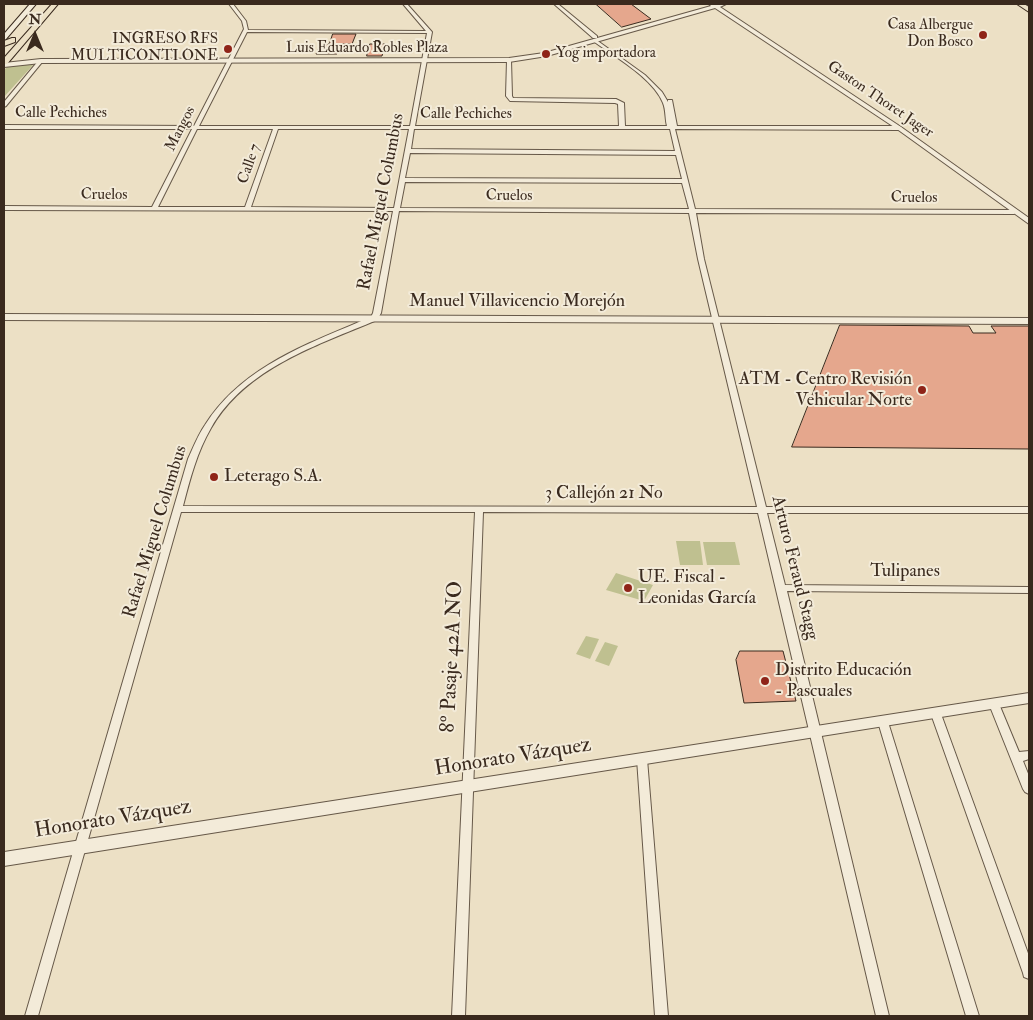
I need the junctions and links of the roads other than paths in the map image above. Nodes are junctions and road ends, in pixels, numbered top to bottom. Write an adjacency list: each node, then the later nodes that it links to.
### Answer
1 (33, 4): 14 (main road)
2 (46, 4): 16 (main road)
3 (55, 4): 13 (main road)
4 (66, 4): 13 (main road)
5 (231, 4): 11 (street)
6 (405, 4): 12 (street)
7 (556, 4): 15 (street, Arturo Feraud Stagg)
8 (716, 4): 15 (street, Luis Eduardo Robles Plaza); 30 (street, Gaston Thoret Jager); 41 (street, Gaston Thoret Jager)
9 (1020, 4): 10 (main road)
10 (1029, 10)
11 (245, 31): 12 (street); 22 (street, Mangos)
12 (430, 32): 19 (street, Rafael Miguel Columbus)
13 (28, 34): 18 (main road)
14 (4, 38)
15 (597, 39): 19 (street, Luis Eduardo Robles Plaza); 20 (street, Luis Eduardo Robles Plaza); 29 (street, Arturo Feraud Stagg)
16 (12, 40): 17 (main road); 18 (main road)
17 (4, 44)
18 (5, 58): 21 (street, Luis Eduardo Robles Plaza); 22 (street, Luis Eduardo Robles Plaza)
19 (425, 60): 20 (street, Luis Eduardo Robles Plaza); 22 (street, Luis Eduardo Robles Plaza); 27 (street, Rafael Miguel Columbus)
20 (509, 60): 28 (street)
21 (41, 61): 22 (street, Luis Eduardo Robles Plaza); 23 (street)
22 (231, 61): 25 (street, Mangos)
23 (4, 105)
24 (4, 127): 25 (street, Calle Pechiches)
25 (196, 127): 26 (street, Calle Pechiches); 36 (street, Mangos)
26 (276, 128): 27 (street, Calle Pechiches); 37 (street, Calle 7)
27 (412, 128): 28 (street, Calle Pechiches); 31 (street, Rafael Miguel Columbus)
28 (622, 128): 29 (street, Calle Pechiches)
29 (672, 128): 30 (street, Calle Pechiches); 32 (street, Arturo Feraud Stagg)
30 (899, 128): 40 (street, Gaston Thoret Jager)
31 (408, 151): 32 (street); 33 (street, Rafael Miguel Columbus)
32 (678, 153): 34 (street, Arturo Feraud Stagg)
33 (403, 180): 34 (street); 38 (street, Rafael Miguel Columbus)
34 (684, 181): 39 (street, Arturo Feraud Stagg)
35 (4, 208): 36 (street, Cruelos)
36 (154, 208): 37 (street, Cruelos)
37 (247, 209): 38 (street, Cruelos)
38 (398, 209): 39 (street, Cruelos); 44 (street, Rafael Miguel Columbus)
39 (692, 210): 40 (street, Cruelos); 45 (street, Arturo Feraud Stagg)
40 (1014, 212): 42 (street, Gaston Thoret Jager)
41 (1029, 215)
42 (1029, 222)
43 (4, 317): 44 (street, Manuel Villavicencio Morejón)
44 (374, 318): 45 (street, Manuel Villavicencio Morejón); 47 (street, Rafael Miguel Columbus)
45 (716, 320): 46 (street, Manuel Villavicencio Morejón); 50 (street, Arturo Feraud Stagg)
46 (1029, 321)
47 (178, 509): 48 (street, 3 Callejón 21 No); 63 (street, Rafael Miguel Columbus)
48 (479, 510): 50 (street, 3 Callejón 21 No); 62 (street, 8º Pasaje 42A NO)
49 (1029, 510): 50 (street, 3 Callejón 21 No)
50 (762, 511): 51 (street, Arturo Feraud Stagg)
51 (780, 588): 52 (street, Tulipanes); 57 (street, Arturo Feraud Stagg)
52 (1029, 590)
53 (1029, 698): 54 (street, Honorato Vázquez)
54 (994, 704): 55 (street, Honorato Vázquez); 59 (street)
55 (936, 714): 56 (street, Honorato Vázquez); 65 (street)
56 (883, 722): 57 (street, Honorato Vázquez); 70 (street)
57 (816, 732): 60 (street, Honorato Vázquez); 69 (street, Arturo Feraud Stagg)
58 (1029, 755): 59 (street)
59 (1016, 757): 61 (street)
60 (642, 760): 62 (street, Honorato Vázquez); 68 (street)
61 (1028, 785)
62 (466, 787): 63 (street, Honorato Vázquez); 67 (street, 8º Pasaje 42A NO)
63 (81, 847): 64 (street, Honorato Vázquez); 66 (street, Rafael Miguel Columbus)
64 (4, 859)
65 (1029, 973)
66 (31, 1016)
67 (458, 1016)
68 (662, 1016)
69 (882, 1016)
70 (972, 1016)

